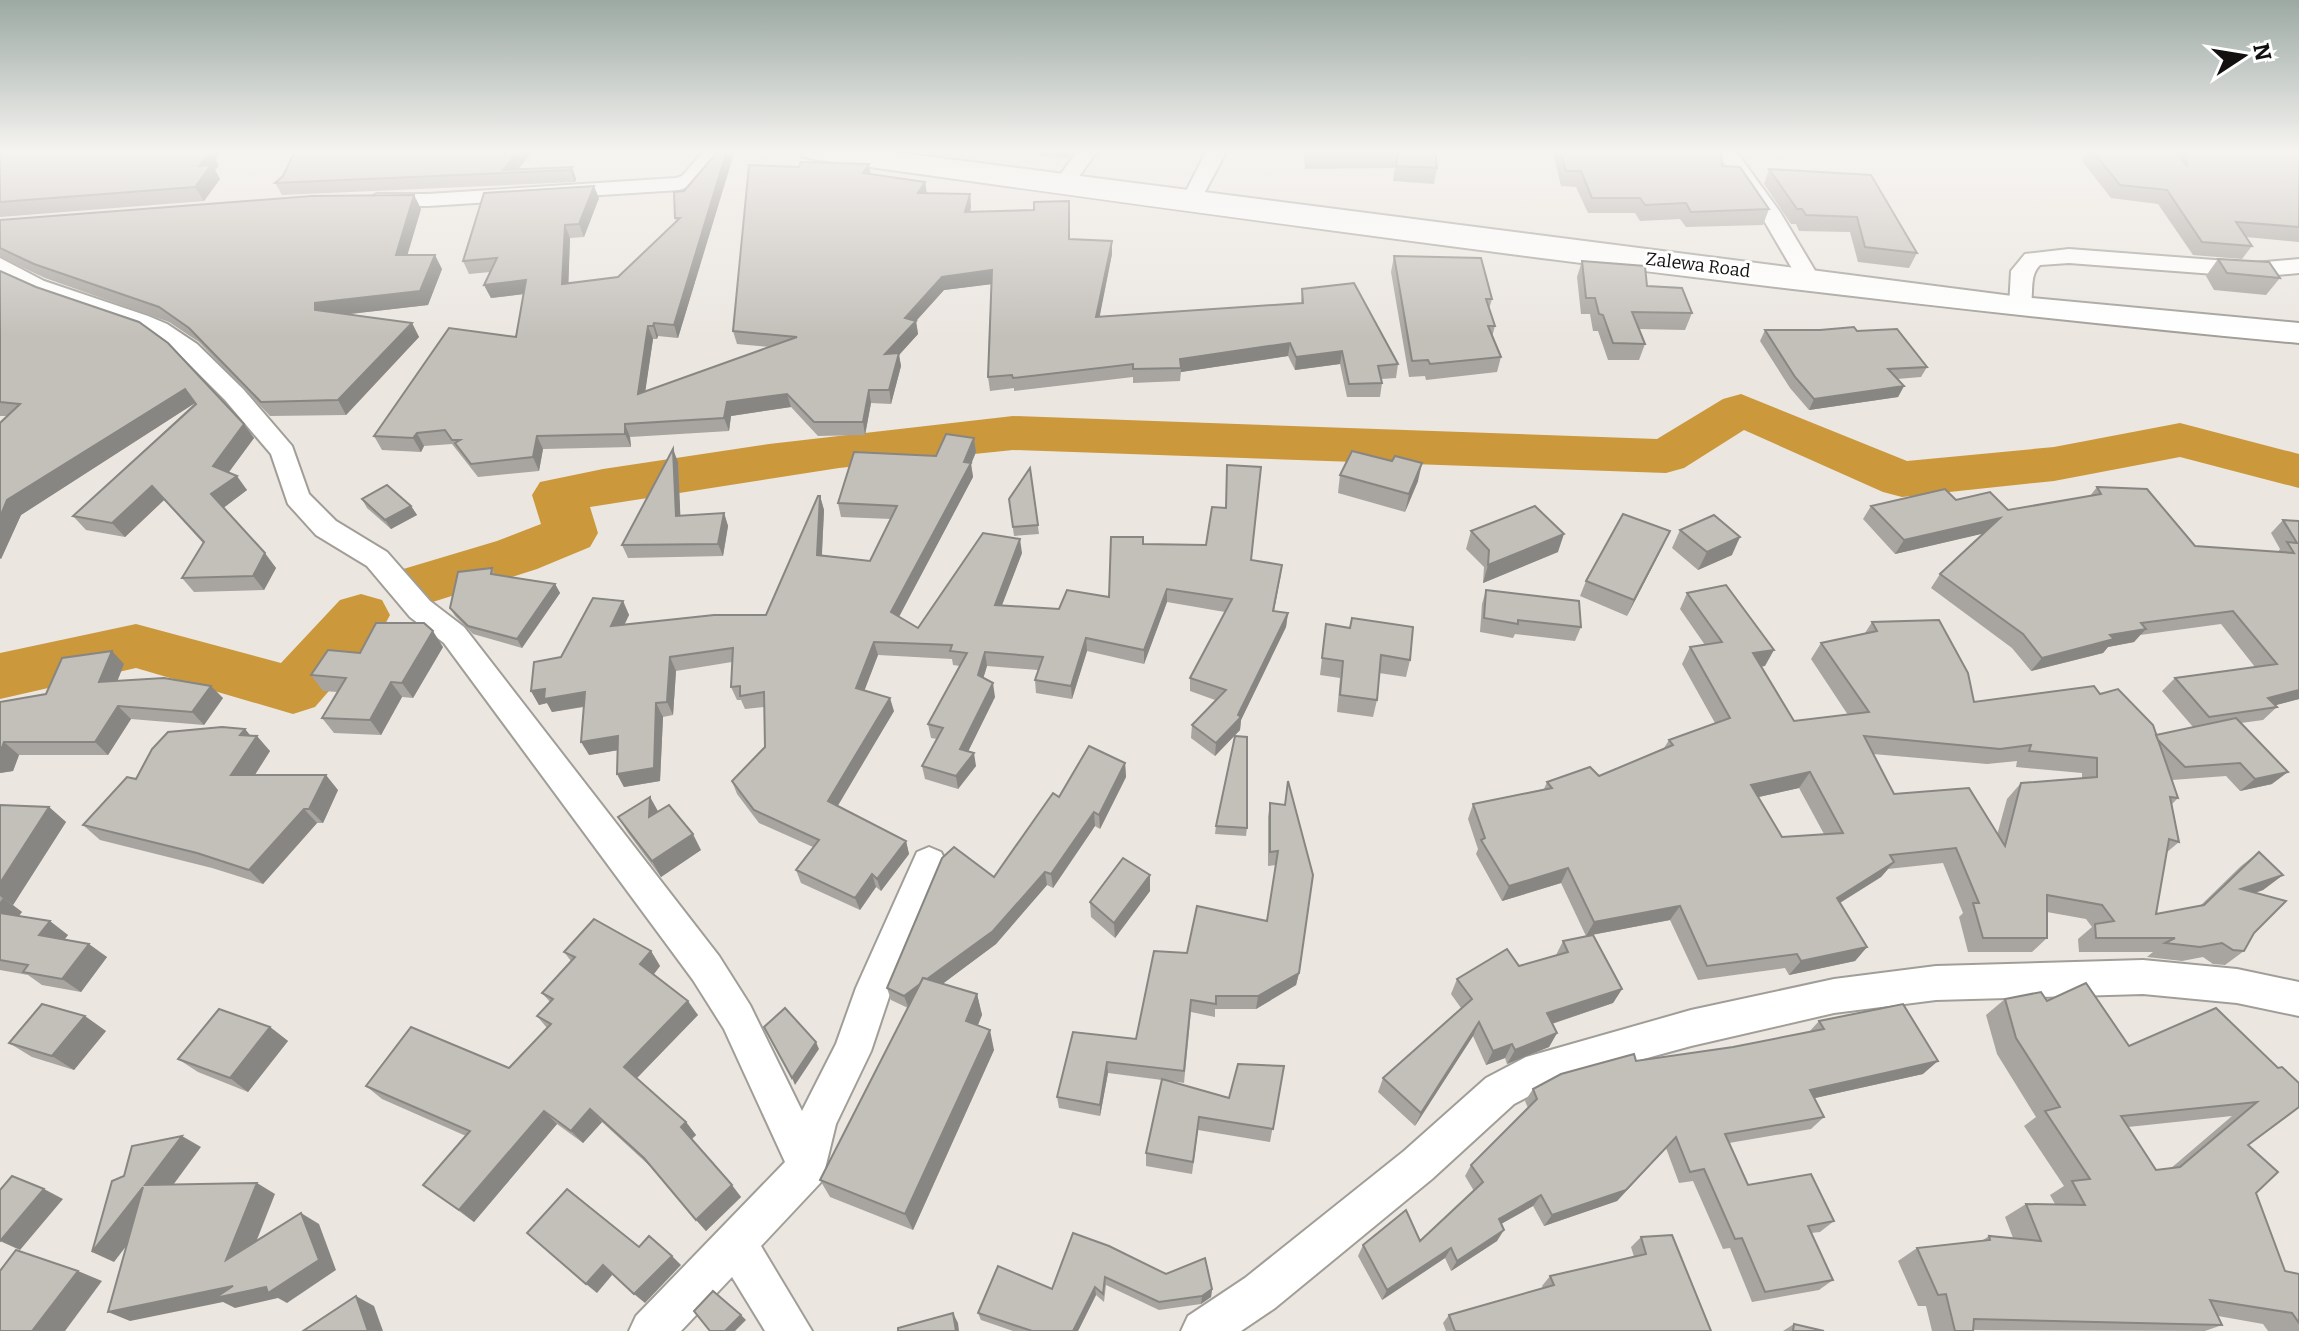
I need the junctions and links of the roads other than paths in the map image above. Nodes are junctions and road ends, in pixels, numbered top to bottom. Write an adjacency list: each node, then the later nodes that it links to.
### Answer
1 (1279, 212): 5 (highway, Zalewa Road)
2 (1769, 212): 5 (street)
3 (0, 265): 10 (street)
4 (2299, 266): 6 (street)
5 (1809, 279): 6 (highway, Zalewa Road)
6 (2020, 307): 7 (highway, Zalewa Road)
7 (2299, 333)
8 (929, 862): 10 (street)
9 (2299, 999): 14 (street)
10 (808, 1167): 11 (street)
11 (735, 1243): 12 (street); 13 (street)
12 (651, 1331)
13 (790, 1331)
14 (1203, 1331)

